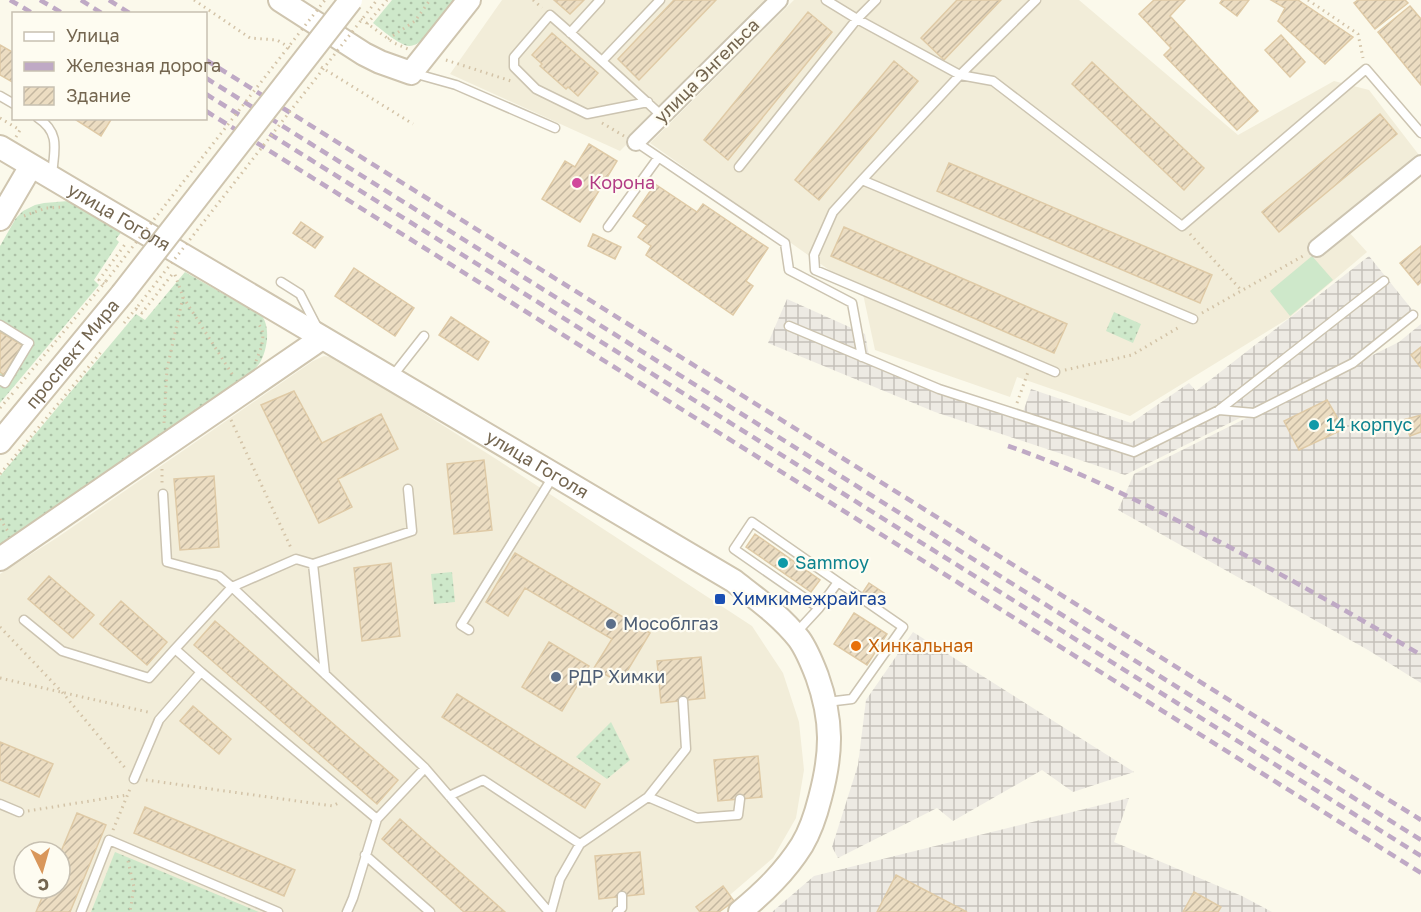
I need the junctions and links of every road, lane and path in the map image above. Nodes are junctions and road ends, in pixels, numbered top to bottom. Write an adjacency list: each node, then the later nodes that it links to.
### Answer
1 (280, 0): 21 (street)
2 (325, 0): 45 (path, bridge)
3 (351, 0): 45 (street, проспект Мира, bridge)
4 (377, 0): 45 (path, bridge)
5 (387, 0): 16 (path)
6 (430, 0): 18 (path)
7 (469, 0): 21 (street)
8 (600, 0): 17 (lane)
9 (660, 0): 19 (lane)
10 (779, 0): 25 (street, улица Энгельса)
11 (826, 0): 15 (lane)
12 (876, 0): 15 (lane)
13 (1036, 0): 22 (lane)
14 (1308, 0): 20 (path)
15 (858, 19): 22 (lane); 34 (lane)
16 (368, 24)
17 (570, 33): 19 (lane); 24 (lane)
18 (388, 39)
19 (602, 61): 23 (lane)
20 (1366, 69): 28 (lane); 38 (lane)
21 (411, 73): 27 (lane)
22 (960, 75): 36 (lane); 38 (lane)
23 (648, 102): 24 (lane); 25 (lane)
24 (587, 114): 29 (path)
25 (662, 116): 29 (street, улица Энгельса)
26 (41, 120): 35 (lane)
27 (555, 128)
28 (1421, 133)
29 (636, 142): 31 (lane)
30 (0, 147): 33 (street, улица Гоголя)
31 (658, 158): 39 (lane); 55 (lane)
32 (1421, 164): 41 (street)
33 (31, 166): 35 (street, улица Гоголя); 37 (street)
34 (739, 167)
35 (52, 178): 53 (street, улица Гоголя)
36 (862, 180): 48 (lane); 56 (lane)
37 (0, 219)
38 (1182, 226): 44 (path)
39 (608, 227)
40 (124, 245): 45 (path)
41 (1317, 248)
42 (1384, 281): 63 (lane)
43 (281, 282): 53 (lane)
44 (1242, 291)
45 (121, 295): 46 (path); 51 (path); 62 (path); 65 (street, проспект Мира)
46 (183, 297): 60 (path); 66 (path)
47 (1413, 315): 63 (lane)
48 (1192, 319)
49 (0, 325): 59 (lane)
50 (789, 326): 55 (lane)
51 (119, 330)
52 (424, 336): 58 (lane)
53 (322, 338): 58 (street, улица Гоголя); 61 (street)
54 (104, 348): 67 (path)
55 (862, 357): 64 (lane)
56 (1032, 362): 57 (lane); 64 (path)
57 (1055, 372)
58 (391, 378): 68 (street, улица Гоголя)
59 (0, 380)
60 (236, 381)
61 (224, 405): 66 (street); 72 (path)
62 (0, 408)
63 (1219, 410): 64 (lane)
64 (1013, 413)
65 (0, 442)
66 (163, 447): 70 (path); 71 (street)
67 (0, 474)
68 (554, 475): 79 (lane); 80 (street, улица Гоголя)
69 (408, 489): 73 (lane)
70 (163, 494): 75 (lane)
71 (1, 558)
72 (296, 560): 73 (lane); 75 (lane)
73 (313, 564): 83 (lane)
74 (838, 582): 76 (lane); 76 (lane); 87 (lane)
75 (232, 587): 81 (lane); 83 (lane)
76 (819, 608): 80 (lane)
77 (24, 620): 81 (lane)
78 (0, 627): 85 (path)
79 (469, 630)
80 (795, 634): 87 (street, улица Гоголя)
81 (175, 649): 82 (lane)
82 (201, 672): 88 (lane); 92 (lane)
83 (325, 674): 89 (lane)
84 (0, 678): 85 (path)
85 (62, 692): 88 (path); 90 (path)
86 (683, 700): 94 (lane)
87 (825, 702): 111 (street, улица Гоголя)
88 (163, 716): 90 (lane)
89 (425, 768): 93 (lane); 98 (lane)
90 (134, 779): 91 (path); 92 (path)
91 (127, 795): 97 (path); 99 (path)
92 (349, 796): 98 (lane)
93 (449, 796): 100 (lane); 109 (lane)
94 (648, 797): 95 (lane); 100 (lane)
95 (740, 799)
96 (0, 804): 97 (lane)
97 (19, 812)
98 (376, 819): 102 (lane)
99 (110, 840): 101 (lane); 104 (lane)
100 (580, 844): 109 (lane)
101 (125, 847): 105 (path); 106 (lane)
102 (365, 855): 107 (lane); 108 (lane)
103 (622, 896): 110 (lane)
104 (81, 912)
105 (130, 912)
106 (278, 912)
107 (346, 912)
108 (430, 912)
109 (550, 912)
110 (617, 912)
111 (740, 912)

